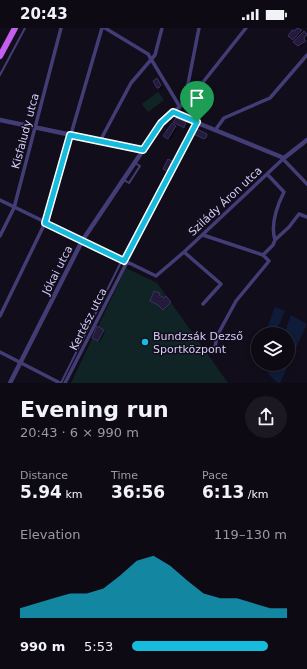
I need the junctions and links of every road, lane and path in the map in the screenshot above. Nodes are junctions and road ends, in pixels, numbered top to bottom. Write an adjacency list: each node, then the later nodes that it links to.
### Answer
1 (15, 28): 10 (main road)
2 (25, 28): 12 (lane)
3 (61, 28): 18 (street, Kisfaludy utca)
4 (102, 28): 20 (street)
5 (106, 28): 11 (street)
6 (162, 28): 11 (street)
7 (200, 28): 13 (street)
8 (246, 28): 13 (street)
9 (307, 55): 19 (street)
10 (0, 56)
11 (151, 59): 14 (street); 22 (street)
12 (0, 75)
13 (187, 101): 14 (street)
14 (180, 107): 15 (street)
15 (173, 112): 17 (street); 23 (street, Jókai utca)
16 (0, 120): 18 (street)
17 (197, 122): 19 (street); 37 (street, Kertész utca)
18 (35, 128): 20 (street); 28 (street, Kisfaludy utca)
19 (216, 129): 24 (street)
20 (70, 135): 22 (street); 30 (street)
21 (307, 140): 24 (street, Szilády Áron utca)
22 (100, 141): 23 (street)
23 (143, 150): 34 (street, Jókai utca)
24 (283, 158): 25 (street, Szilády Áron utca); 26 (street)
25 (267, 174): 31 (street, Szilády Áron utca); 33 (street)
26 (307, 184)
27 (0, 200): 28 (street)
28 (14, 208): 30 (street); 32 (street, Kisfaludy utca)
29 (307, 217): 33 (street)
30 (45, 223): 34 (street); 39 (street)
31 (203, 234): 35 (street, Szilády Áron utca); 36 (street)
32 (0, 236)
33 (275, 240): 36 (street)
34 (82, 241): 37 (street); 42 (street, Jókai utca)
35 (184, 252): 37 (street, Szilády Áron utca); 38 (street)
36 (262, 255): 40 (street)
37 (124, 261): 44 (lane); 45 (street, Kertész utca)
38 (203, 304)
39 (0, 316)
40 (215, 347)
41 (0, 352): 42 (street)
42 (20, 363): 43 (street, Jókai utca); 44 (street)
43 (10, 383)
44 (61, 383)
45 (66, 383)

